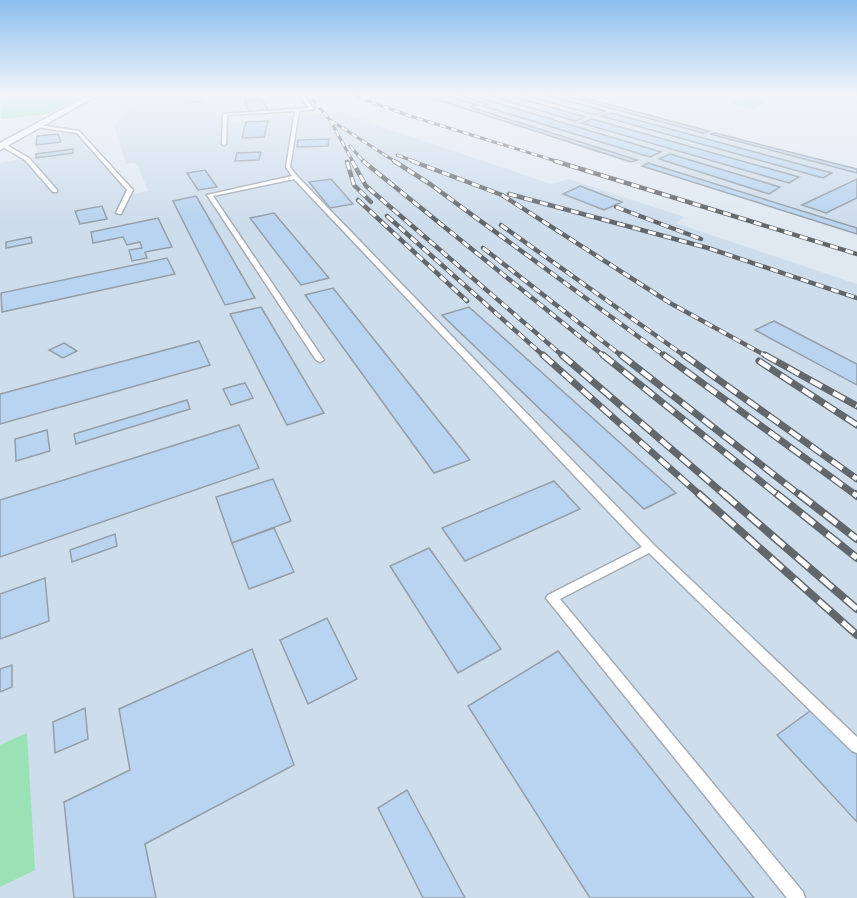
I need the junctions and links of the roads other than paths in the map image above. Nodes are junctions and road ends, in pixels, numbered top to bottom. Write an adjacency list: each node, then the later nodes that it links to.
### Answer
1 (20, 136): 6 (street)
2 (82, 136): 9 (lane)
3 (224, 136): 5 (lane)
4 (293, 136): 7 (lane)
5 (224, 144)
6 (2, 146): 8 (lane)
7 (296, 177): 10 (lane); 11 (lane)
8 (55, 190)
9 (119, 213)
10 (320, 360)
11 (650, 548): 12 (lane); 13 (lane)
12 (857, 747)
13 (797, 898)

